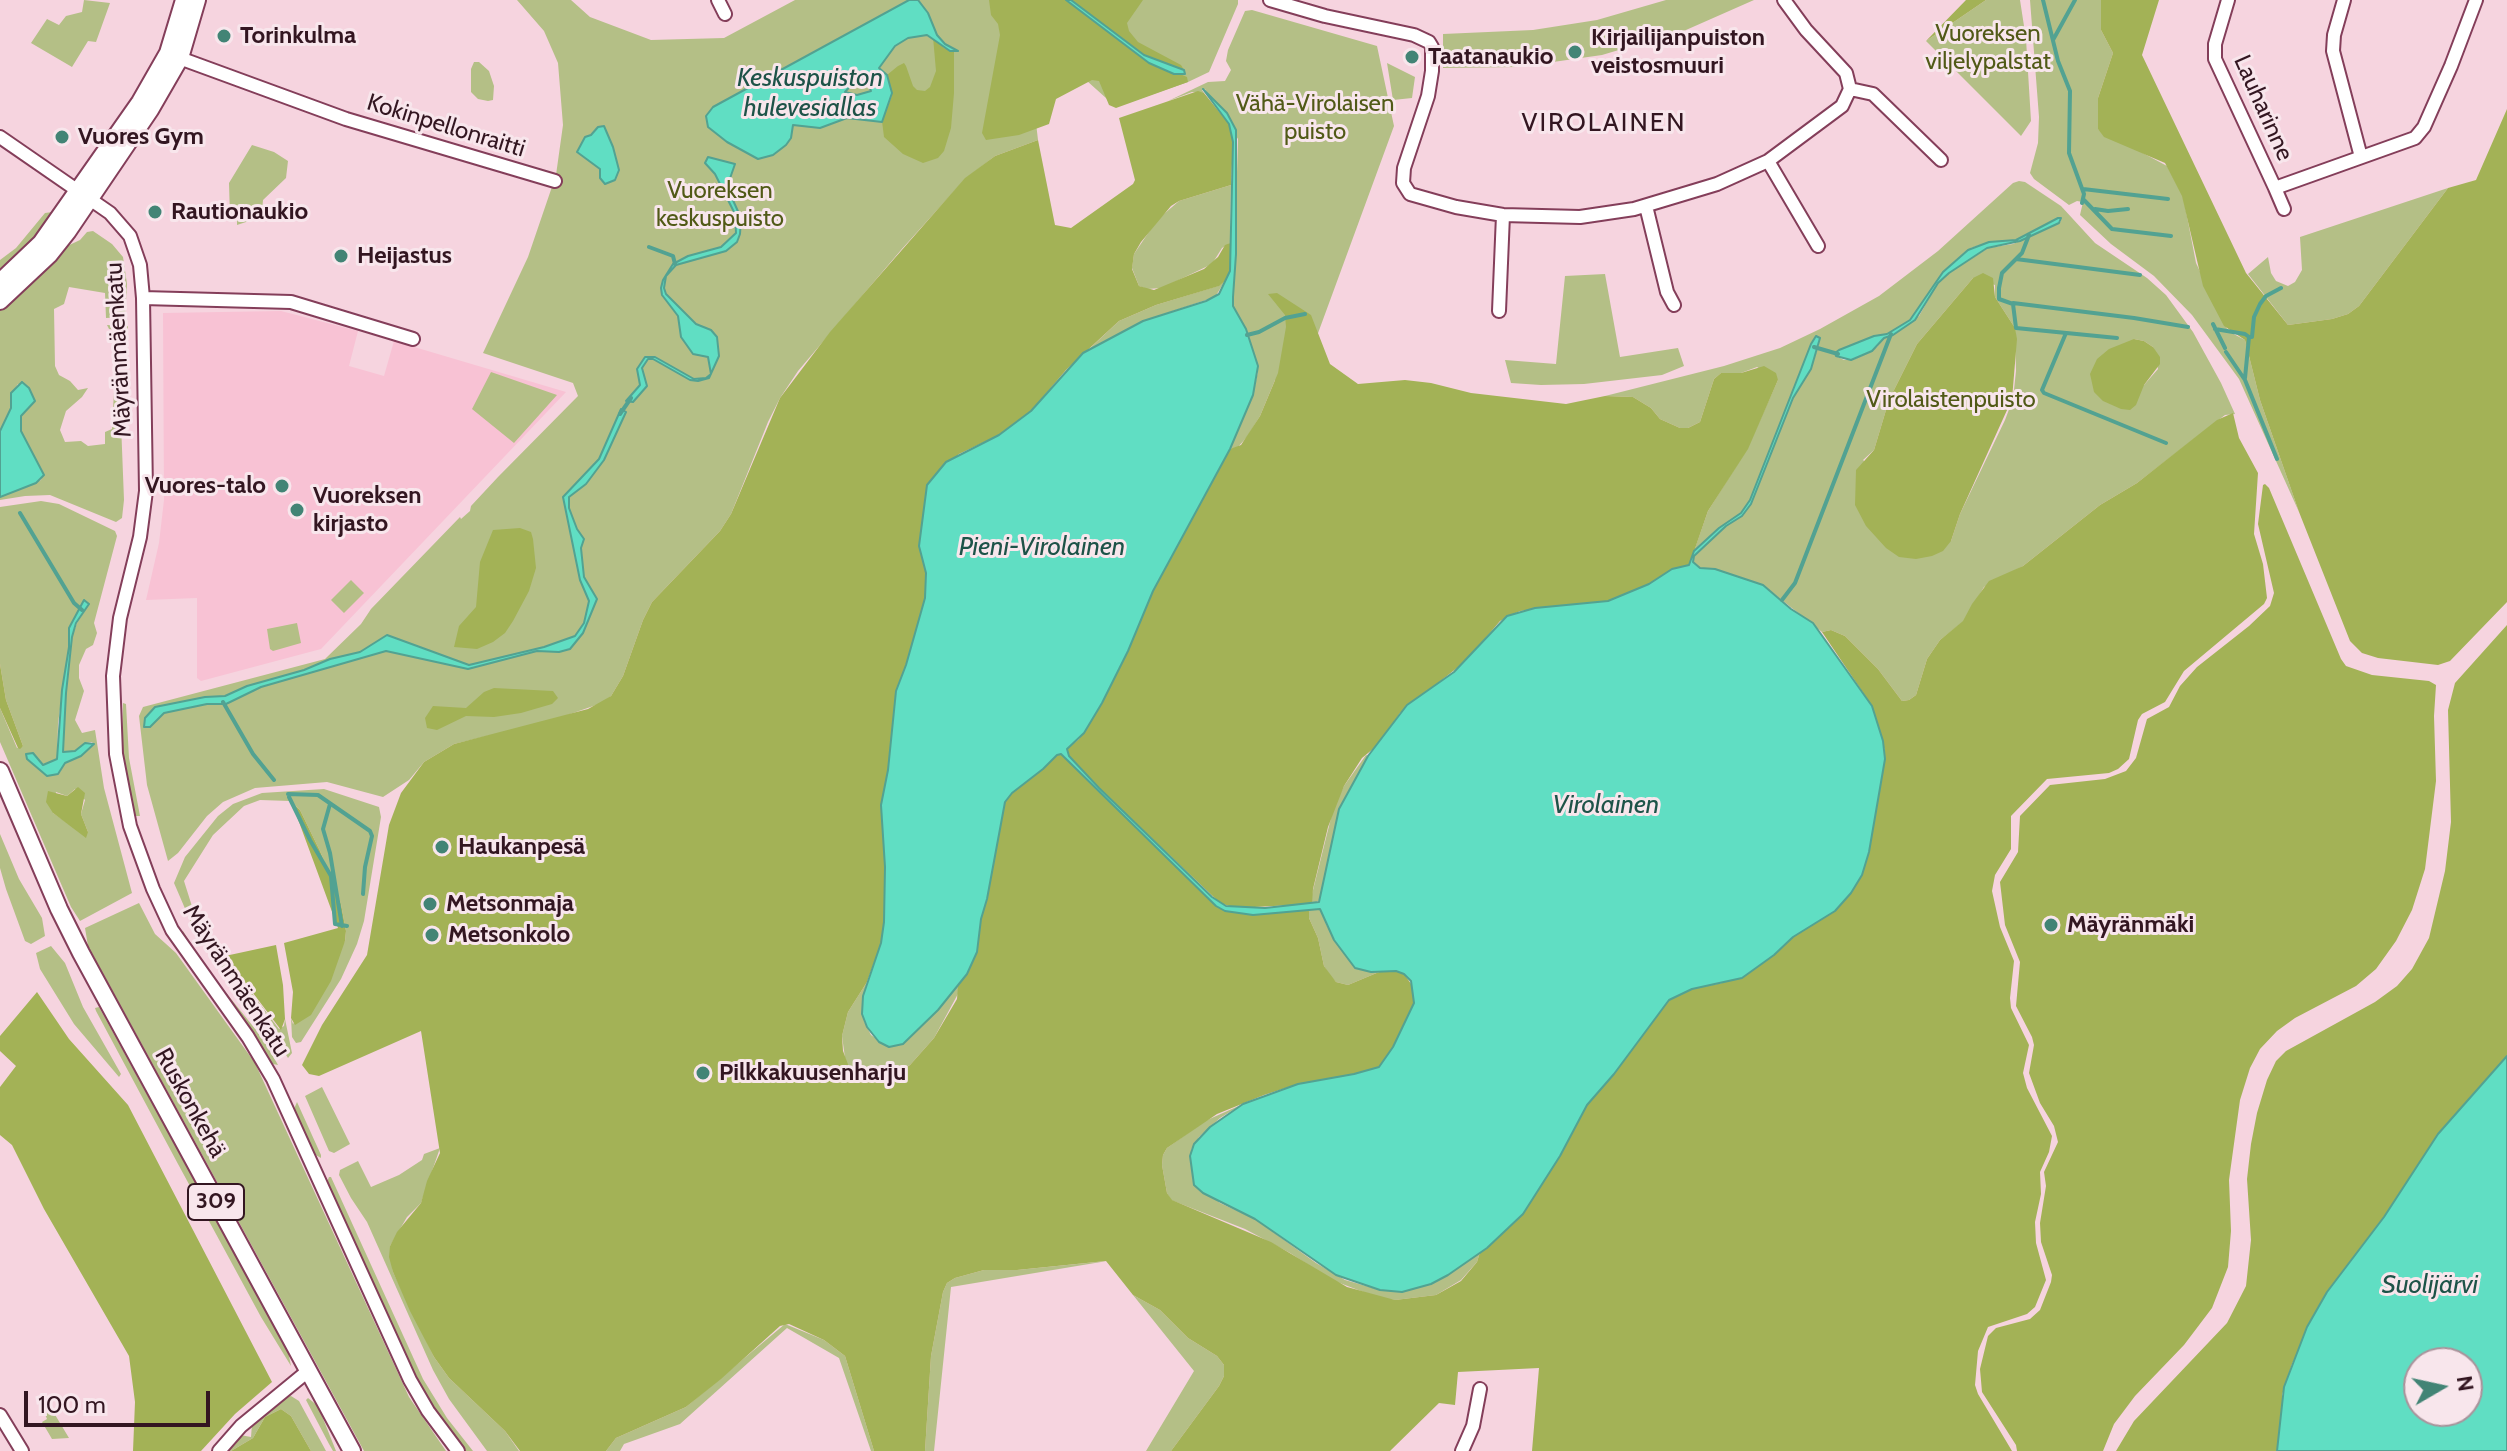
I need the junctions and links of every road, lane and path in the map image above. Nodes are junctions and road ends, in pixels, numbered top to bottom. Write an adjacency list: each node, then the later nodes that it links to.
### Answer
1 (184, 0): 10 (main road)
2 (197, 0): 10 (main road)
3 (718, 0): 9 (street)
4 (1270, 0): 21 (street)
5 (1784, 0): 11 (street)
6 (2228, 0): 17 (street, Lauharinne)
7 (2344, 0): 13 (street)
8 (2476, 0): 13 (street, Lauharinne)
9 (725, 14)
10 (174, 56): 16 (street, Kokinpellonraitti); 18 (main road)
11 (1850, 89): 14 (street); 15 (street)
12 (0, 137): 18 (street, Mäyränmäenkatu)
13 (2361, 157): 17 (street, Lauharinne)
14 (1941, 160)
15 (1768, 161): 19 (street); 22 (street)
16 (555, 181)
17 (2275, 188): 20 (street, Lauharinne)
18 (85, 195): 23 (main road); 24 (street, Mäyränmäenkatu); 25 (main road)
19 (1646, 206): 21 (street); 26 (street)
20 (2284, 209)
21 (1503, 215): 27 (street)
22 (1818, 246)
23 (0, 282)
24 (143, 298): 28 (street); 36 (street, Mäyränmäenkatu)
25 (0, 301)
26 (1674, 305)
27 (1499, 311)
28 (413, 339)
29 (0, 771): 30 (main road, Ruskonkehä / 309)
30 (308, 1371): 34 (street); 35 (main road, Ruskonkehä / 309)
31 (1480, 1389): 37 (street)
32 (0, 1415): 33 (street)
33 (22, 1451)
34 (219, 1451)
35 (352, 1451)
36 (458, 1451)
37 (1462, 1451)

